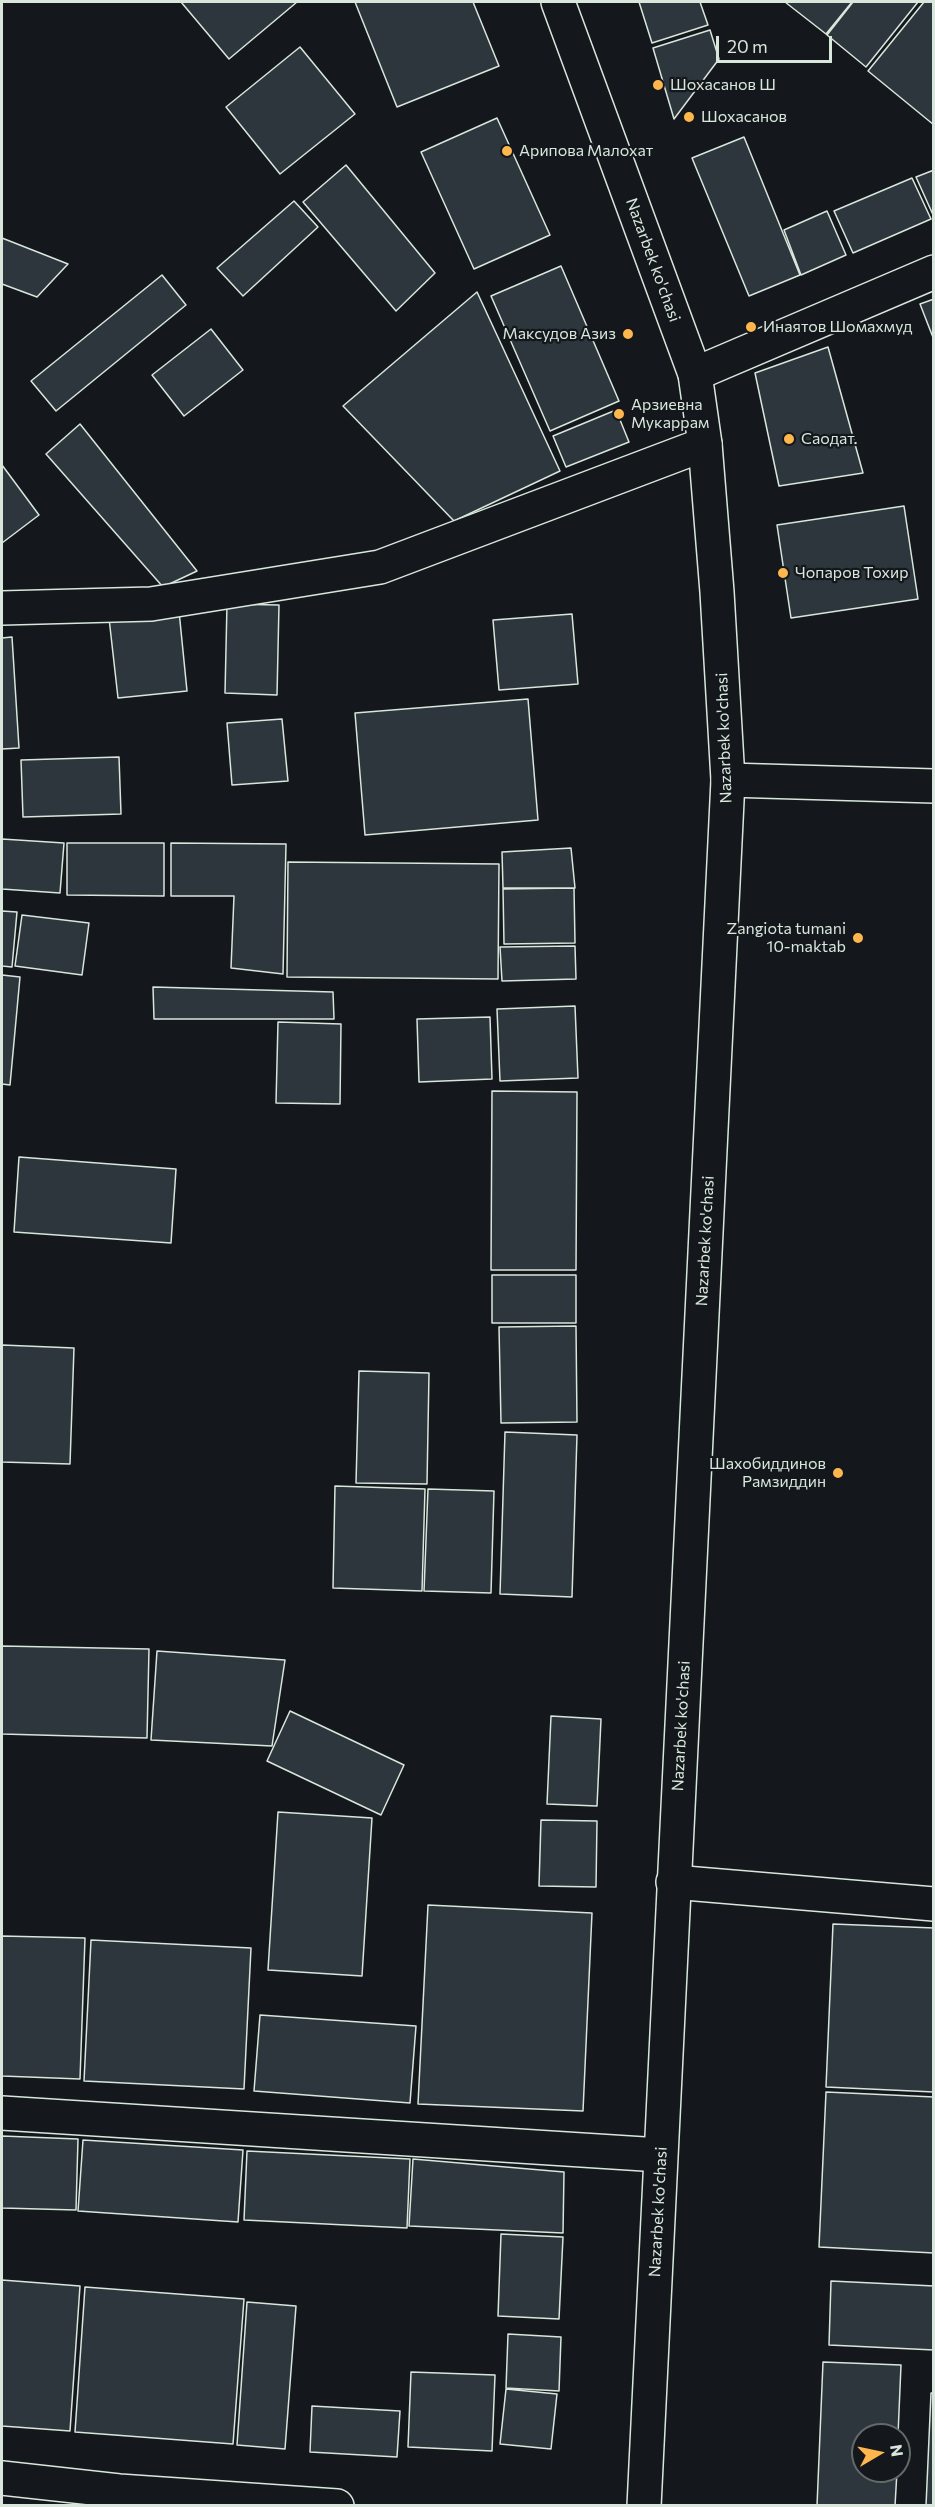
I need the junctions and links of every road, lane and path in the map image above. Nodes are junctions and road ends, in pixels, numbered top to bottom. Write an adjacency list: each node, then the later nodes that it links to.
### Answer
1 (558, 2): 3 (main road, Nazarbek ko'chasi)
2 (933, 272): 3 (main road)
3 (695, 374): 4 (main road, Nazarbek ko'chasi)
4 (705, 444): 5 (main road); 6 (main road, Nazarbek ko'chasi)
5 (2, 608)
6 (728, 780): 7 (main road); 8 (main road, Nazarbek ko'chasi)
7 (933, 786)
8 (673, 1882): 9 (main road); 11 (main road, Nazarbek ko'chasi)
9 (933, 1904)
10 (2, 2113): 11 (main road)
11 (660, 2155): 15 (main road, Nazarbek ko'chasi)
12 (2, 2478): 13 (main road)
13 (119, 2498): 14 (main road)
14 (337, 2505)
15 (644, 2505)

